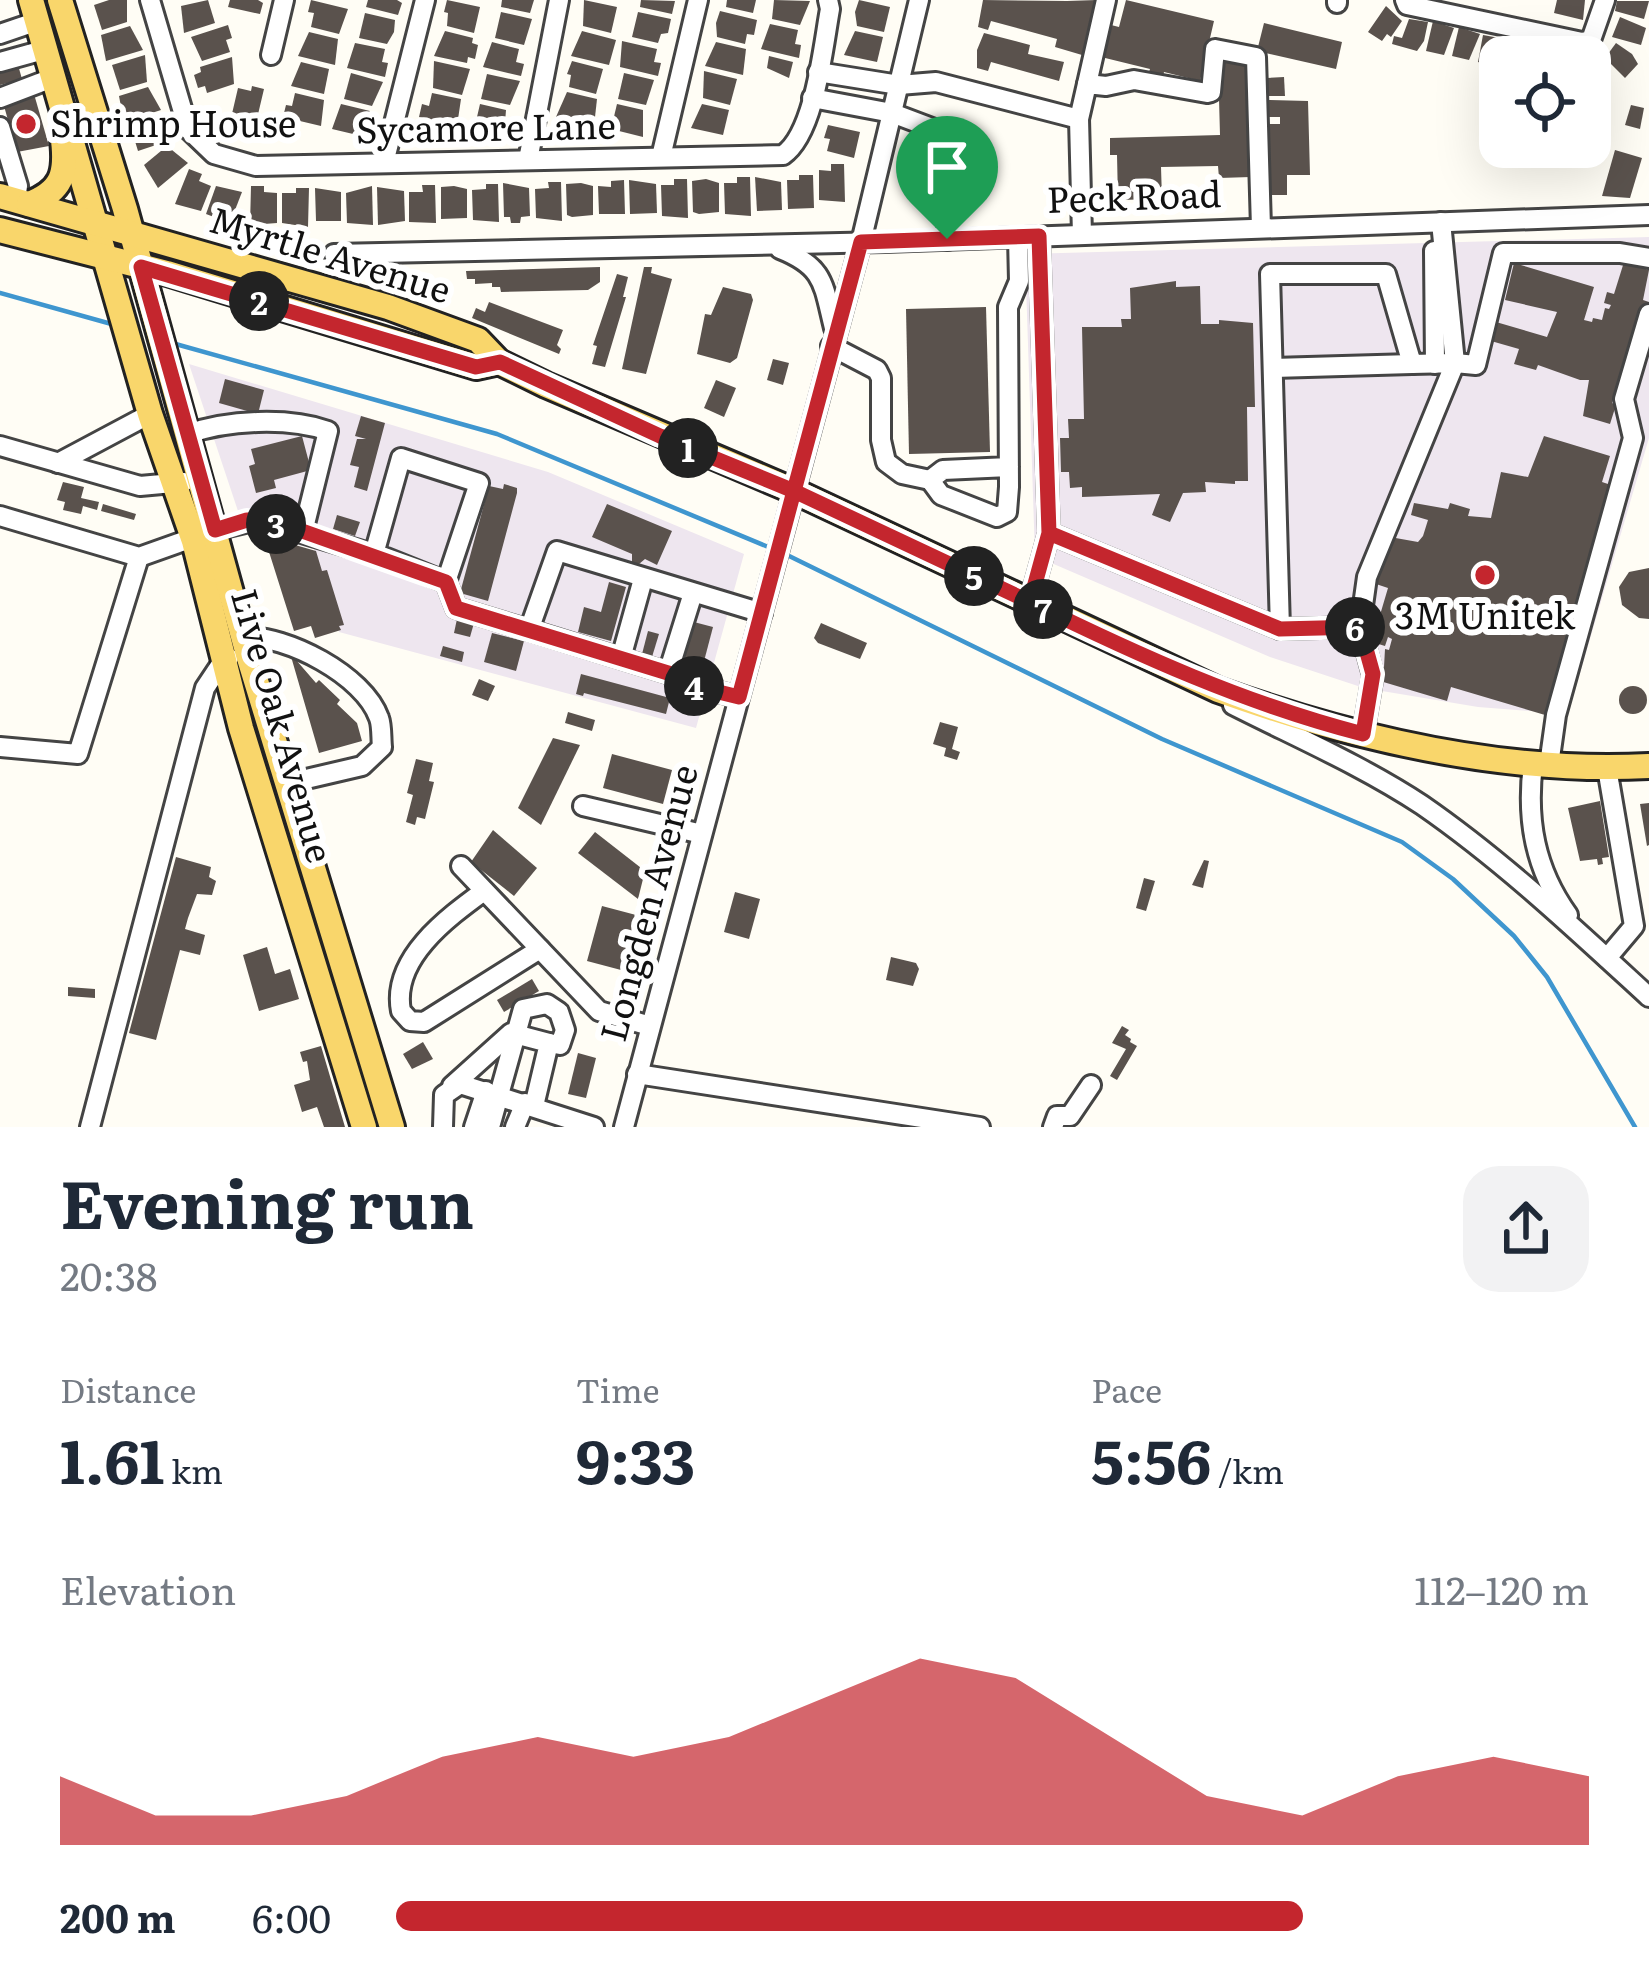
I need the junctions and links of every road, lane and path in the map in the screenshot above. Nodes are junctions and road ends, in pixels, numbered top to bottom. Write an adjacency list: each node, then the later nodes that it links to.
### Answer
1 (60, 0): 36 (main road, Live Oak Avenue)
2 (150, 0): 28 (street, Sycamore Lane)
3 (284, 0): 15 (street)
4 (425, 0): 28 (street)
5 (559, 0): 27 (street)
6 (698, 0): 26 (street)
7 (828, 0): 17 (street)
8 (920, 0): 20 (street, Longden Avenue)
9 (1106, 0): 19 (street)
10 (1406, 0): 11 (street)
11 (1605, 0)
12 (34, 10): 13 (street); 14 (main road, Live Oak Avenue)
13 (0, 34)
14 (47, 49): 16 (street); 18 (main road, Live Oak Avenue)
15 (271, 56)
16 (0, 62)
17 (818, 72): 20 (street); 22 (street)
18 (57, 84): 21 (street); 29 (main road); 32 (main road, Live Oak Avenue)
19 (1087, 84): 24 (street); 34 (street)
20 (899, 85): 23 (street, Longden Avenue); 24 (street)
21 (0, 98)
22 (812, 98): 23 (street); 26 (street, Sycamore Lane)
23 (892, 113): 39 (street); 40 (street, Longden Avenue)
24 (1079, 119): 37 (street)
25 (0, 127): 29 (street)
26 (661, 158): 27 (street, Sycamore Lane)
27 (528, 160): 28 (street, Sycamore Lane)
28 (384, 163)
29 (15, 200): 32 (main road)
30 (1649, 215): 31 (street, Peck Road)
31 (1602, 217): 33 (street, Peck Road); 43 (street)
32 (93, 222): 36 (main road); 44 (main road, Live Oak Avenue)
33 (1438, 222): 34 (street, Peck Road); 50 (street)
34 (1261, 228): 37 (street, Peck Road)
35 (0, 230): 44 (main road)
36 (131, 233): 46 (main road, Live Oak Avenue); 49 (main road, Myrtle Avenue)
37 (1082, 235): 38 (street, Peck Road)
38 (1029, 237): 39 (street, Peck Road); 57 (street); 64 (street)
39 (947, 239): 40 (street, Peck Road)
40 (861, 242): 41 (street, Peck Road); 48 (street, Longden Avenue)
41 (770, 245): 42 (street, Peck Road); 48 (street)
42 (334, 254)
43 (1599, 254): 45 (street); 50 (street)
44 (103, 256): 46 (main road); 53 (main road, Live Oak Avenue)
45 (1649, 258)
46 (141, 267): 49 (main road, Myrtle Avenue); 54 (main road, Live Oak Avenue)
47 (1649, 314): 83 (street)
48 (833, 339): 59 (street); 61 (street, Longden Avenue)
49 (500, 362): 61 (main road, Myrtle Avenue)
50 (1445, 363): 51 (street); 73 (street)
51 (1412, 364): 52 (street); 52 (street)
52 (1273, 368): 74 (street)
53 (149, 415): 56 (street); 60 (main road, Live Oak Avenue)
54 (188, 434): 58 (main road, Live Oak Avenue); 63 (street)
55 (0, 446): 56 (street)
56 (58, 463): 60 (street)
57 (1009, 467): 59 (street); 59 (street)
58 (200, 478): 60 (street); 65 (main road, Live Oak Avenue)
59 (930, 480)
60 (174, 484): 65 (main road, Live Oak Avenue)
61 (794, 491): 71 (main road, Myrtle Avenue); 72 (street, Longden Avenue)
62 (0, 516): 67 (street)
63 (303, 532): 65 (street); 66 (street)
64 (1049, 533): 71 (street); 74 (street)
65 (204, 535): 67 (street); 76 (main road, Live Oak Avenue); 78 (main road, Live Oak Avenue)
66 (374, 554): 69 (street); 69 (street)
67 (139, 557): 82 (street)
68 (643, 579): 70 (street); 75 (street); 77 (street)
69 (446, 582): 75 (street)
70 (693, 593): 72 (street); 79 (street)
71 (1041, 608): 81 (main road, Myrtle Avenue); 91 (street)
72 (762, 613): 80 (street, Longden Avenue)
73 (1360, 627): 74 (street); 81 (street)
74 (1280, 629)
75 (529, 630): 77 (street)
76 (246, 644): 78 (street); 86 (main road, Live Oak Avenue); 86 (street)
77 (621, 658): 79 (street)
78 (223, 661): 103 (street); 104 (main road, Live Oak Avenue)
79 (668, 673): 80 (street)
80 (739, 697): 88 (street, Longden Avenue)
81 (1363, 734): 83 (main road, Myrtle Avenue)
82 (0, 746)
83 (1541, 765): 85 (main road, Myrtle Avenue); 91 (street)
84 (1649, 766): 85 (main road, Myrtle Avenue)
85 (1606, 768): 93 (street)
86 (289, 783): 105 (main road, Live Oak Avenue)
87 (583, 806): 88 (street)
88 (702, 834): 95 (street, Longden Avenue)
89 (461, 866): 90 (street)
90 (484, 890): 92 (street); 92 (street)
91 (1590, 943): 93 (street)
92 (540, 949): 95 (street)
93 (1607, 958): 94 (street)
94 (1649, 997)
95 (650, 1026): 98 (street, Longden Avenue)
96 (518, 1034): 97 (street); 97 (street); 100 (street); 101 (street)
97 (549, 1043): 102 (street)
98 (637, 1074): 110 (street, Longden Avenue); 111 (street)
99 (1090, 1085): 112 (street)
100 (452, 1086): 101 (street); 106 (street)
101 (494, 1093): 102 (street); 107 (street); 108 (street)
102 (555, 1118): 109 (street)
103 (90, 1127)
104 (364, 1127)
105 (392, 1127)
106 (443, 1127)
107 (474, 1127)
108 (490, 1127)
109 (515, 1127)
110 (624, 1127)
111 (980, 1127)
112 (1053, 1127)

